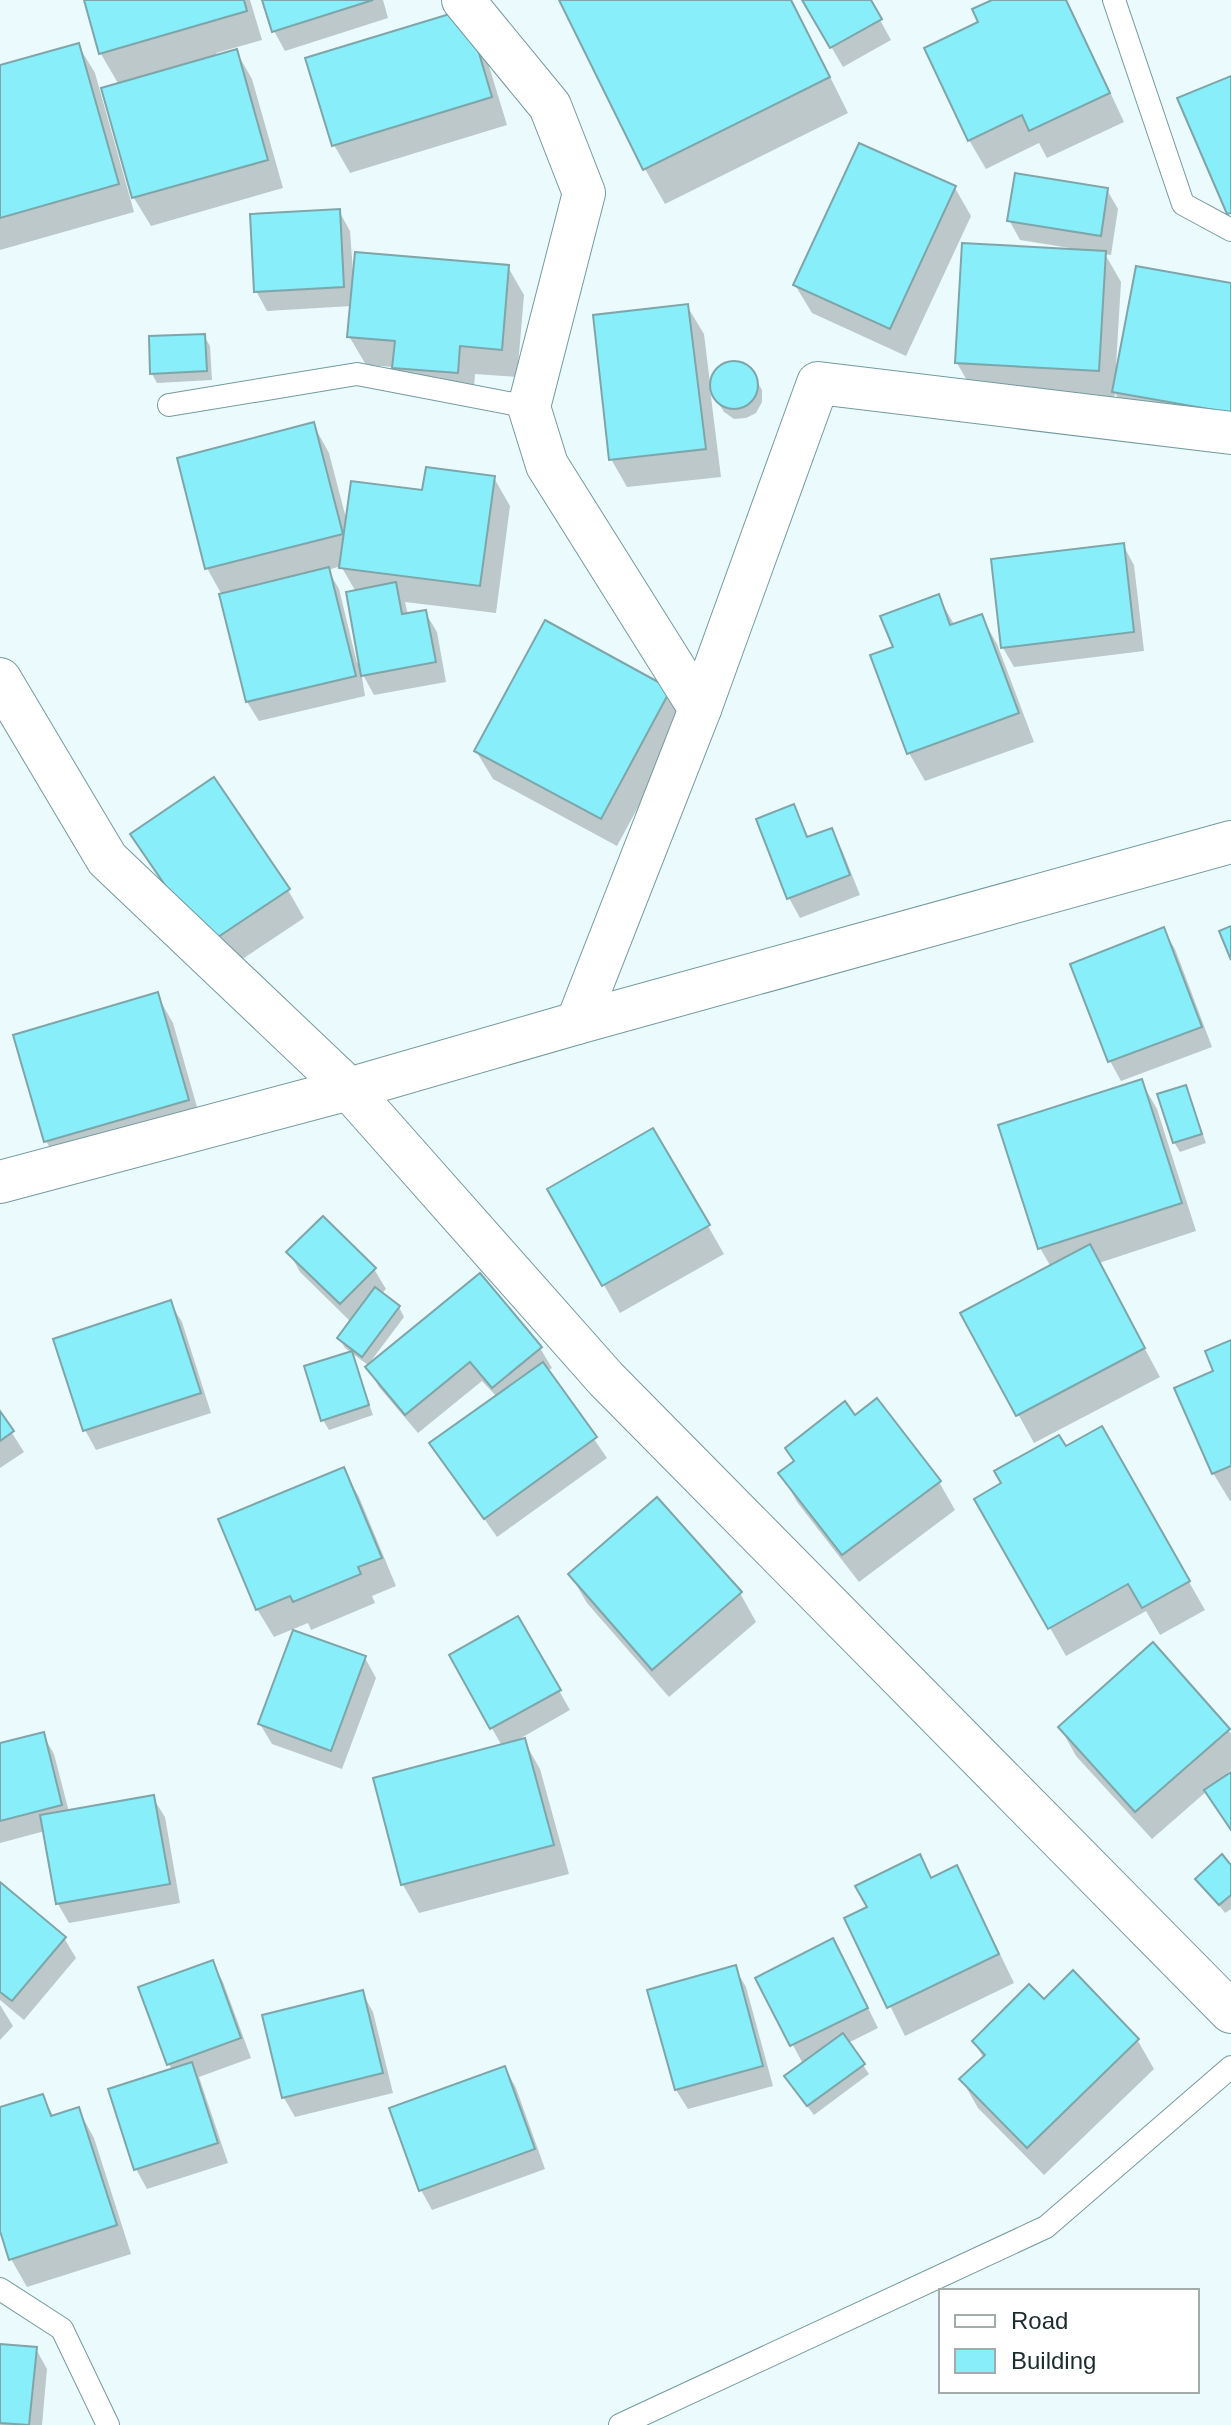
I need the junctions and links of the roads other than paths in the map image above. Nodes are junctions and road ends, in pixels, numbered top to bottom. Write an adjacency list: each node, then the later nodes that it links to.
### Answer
1 (1114, 0): 3 (lane)
2 (471, 3): 5 (street)
3 (1231, 230)
4 (169, 405): 5 (lane)
5 (529, 407): 8 (street)
6 (1231, 433): 8 (street)
7 (0, 679): 11 (street)
8 (700, 709): 10 (street)
9 (1231, 842): 10 (street)
10 (577, 1023): 11 (street)
11 (349, 1089): 12 (street); 13 (street)
12 (0, 1182)
13 (1231, 2012)
14 (1231, 2067): 17 (lane)
15 (0, 2289): 16 (lane)
16 (108, 2425)
17 (620, 2425)

